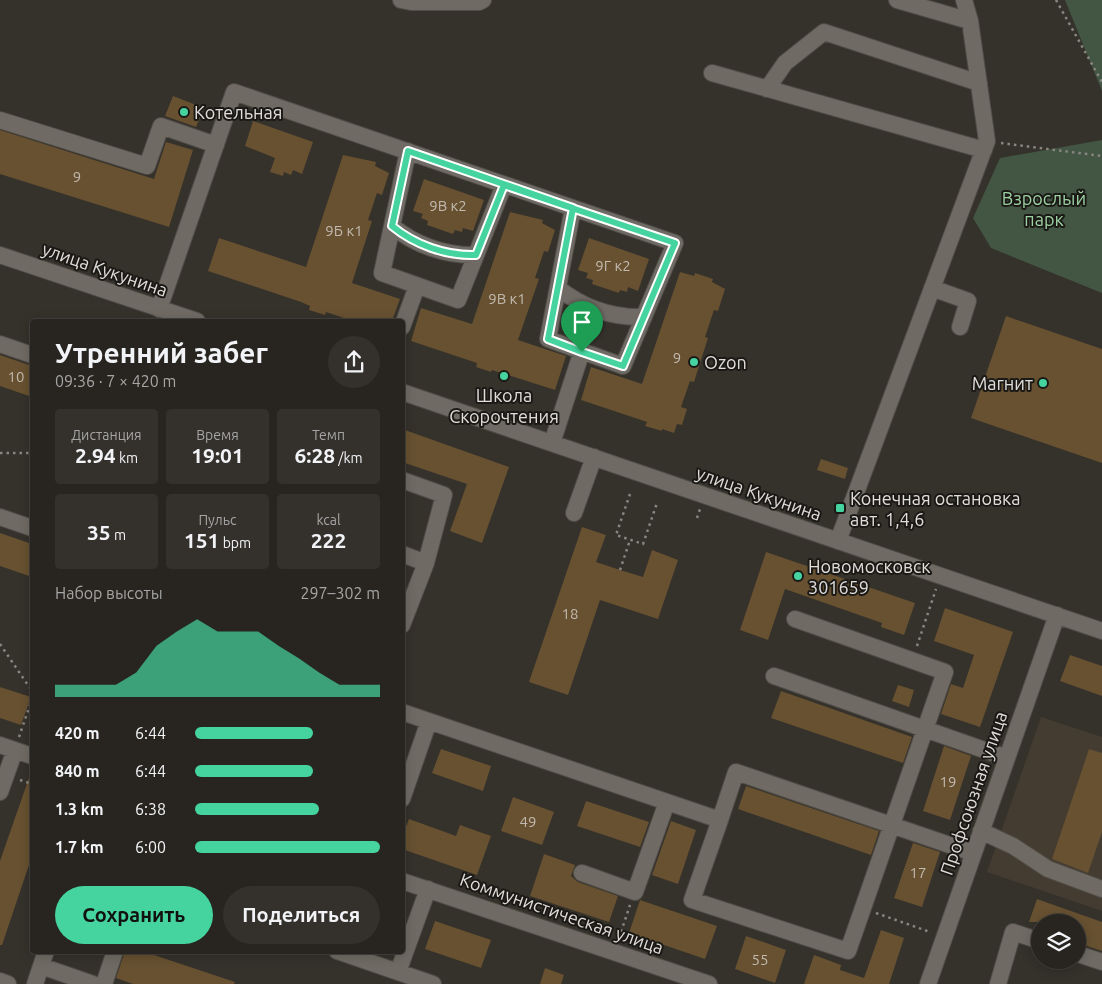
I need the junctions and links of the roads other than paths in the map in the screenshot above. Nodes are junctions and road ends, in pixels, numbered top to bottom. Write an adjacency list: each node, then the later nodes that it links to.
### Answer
1 (401, 0): 2 (street)
2 (483, 0)
3 (897, 0): 5 (street)
4 (964, 0): 5 (street)
5 (970, 21): 7 (street)
6 (712, 73): 8 (street)
7 (979, 83): 8 (street); 11 (street)
8 (767, 89): 11 (street)
9 (0, 120): 10 (street)
10 (216, 145): 12 (street); 21 (street)
11 (985, 146): 20 (street)
12 (408, 151): 13 (street); 15 (street)
13 (504, 185): 14 (street); 17 (street)
14 (573, 208): 19 (street); 22 (street)
15 (392, 226): 17 (street); 18 (street)
16 (0, 255): 21 (street, улица Кукунина)
17 (476, 255): 18 (street)
18 (417, 286): 24 (street)
19 (558, 288): 22 (street); 27 (street)
20 (932, 288): 25 (street); 36 (street)
21 (159, 309): 23 (street, улица Кукунина)
22 (644, 317): 27 (street)
23 (190, 319)
24 (405, 319)
25 (960, 327)
26 (0, 344): 28 (street)
27 (582, 352): 30 (street)
28 (30, 354)
29 (405, 393): 30 (street, улица Кукунина)
30 (552, 443): 31 (street, улица Кукунина)
31 (594, 457): 33 (street); 36 (street, улица Кукунина)
32 (405, 481): 38 (street)
33 (574, 513)
34 (0, 517): 35 (street)
35 (30, 527)
36 (838, 541): 39 (street, улица Кукунина)
37 (405, 555): 38 (street)
38 (426, 562): 40 (street)
39 (1056, 615): 42 (street, улица Кукунина); 49 (street, Профсоюзная улица)
40 (405, 617)
41 (795, 619): 46 (street)
42 (1102, 631)
43 (774, 676): 46 (street)
44 (405, 713): 45 (street)
45 (429, 721): 50 (street); 52 (street)
46 (925, 729): 49 (street); 54 (street)
47 (8, 748): 48 (street); 51 (street)
48 (30, 755)
49 (1007, 758): 55 (street, Профсоюзная улица)
50 (405, 790)
51 (0, 792)
52 (666, 802): 53 (street); 57 (street)
53 (720, 820): 54 (street); 54 (street)
54 (892, 825): 56 (street)
55 (981, 831): 56 (street, Профсоюзная улица); 60 (street)
56 (973, 853): 71 (street, Профсоюзная улица)
57 (582, 873)
58 (405, 882): 59 (street, Коммунистическая улица)
59 (428, 889): 62 (street); 77 (street, Коммунистическая улица)
60 (1102, 889)
61 (1031, 938): 78 (street)
62 (405, 953)
63 (114, 954): 75 (street)
64 (346, 954): 69 (street)
65 (405, 954): 69 (street)
66 (1086, 957): 68 (street)
67 (43, 959): 73 (street); 74 (street)
68 (1102, 962)
69 (398, 972): 76 (street)
70 (0, 981): 72 (street)
71 (933, 983)
72 (8, 984)
73 (35, 984)
74 (93, 984)
75 (104, 984)
76 (433, 984)
77 (710, 984)
78 (998, 984)

